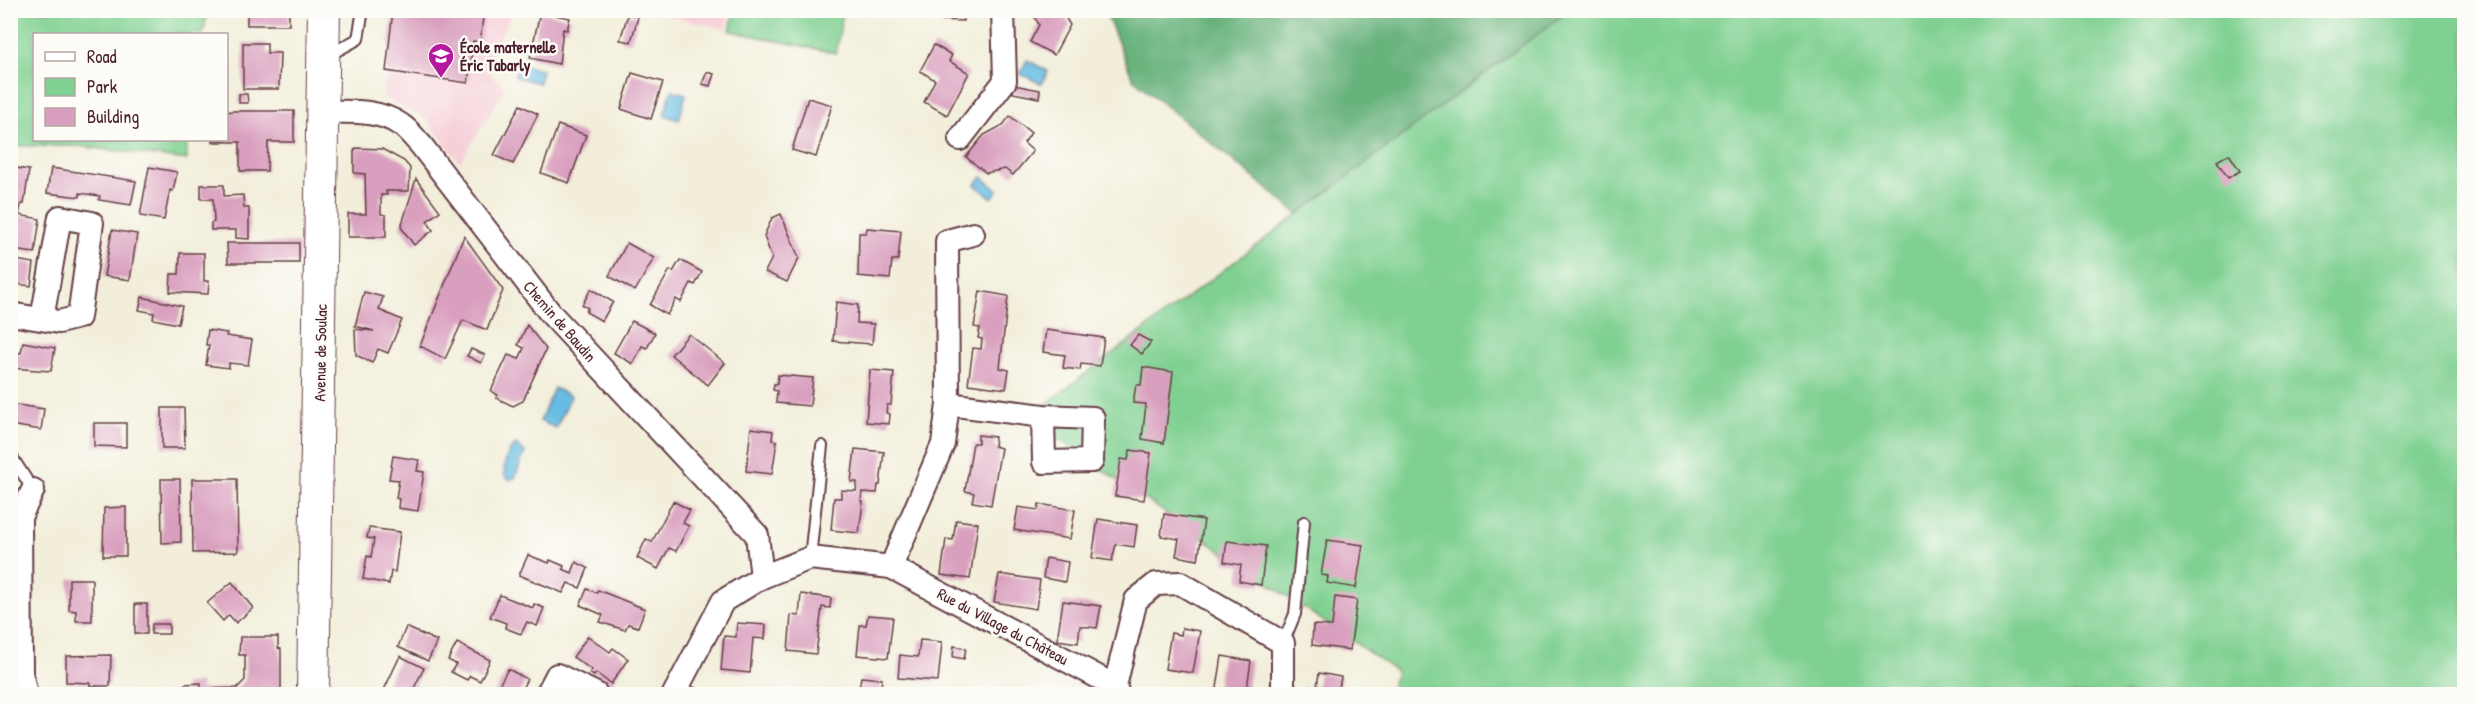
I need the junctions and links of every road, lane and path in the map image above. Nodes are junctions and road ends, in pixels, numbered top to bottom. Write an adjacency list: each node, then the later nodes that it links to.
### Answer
1 (324, 10): 4 (main road, Avenue de Soulac)
2 (363, 10): 4 (lane)
3 (1003, 10): 6 (street)
4 (324, 57): 5 (main road, Avenue de Soulac)
5 (324, 112): 18 (street, Chemin de Baudin); 23 (main road, Avenue de Soulac)
6 (960, 139)
7 (973, 234): 10 (street)
8 (10, 314): 9 (street)
9 (42, 319)
10 (948, 404): 11 (street); 17 (street)
11 (1043, 416)
12 (822, 446): 16 (lane)
13 (10, 454): 14 (lane)
14 (33, 490): 22 (street)
15 (1304, 522): 19 (lane)
16 (810, 558): 17 (street, Rue du Village du Château); 18 (street, Rue du Village du Château)
17 (891, 567): 20 (street, Rue du Village du Château)
18 (762, 577): 21 (street, Rue du Village du Château)
19 (1283, 643): 20 (street, Rue du Village du Château); 26 (street)
20 (1117, 690)
21 (682, 693)
22 (26, 694)
23 (313, 694)
24 (547, 694): 25 (street)
25 (596, 694)
26 (1283, 694)

